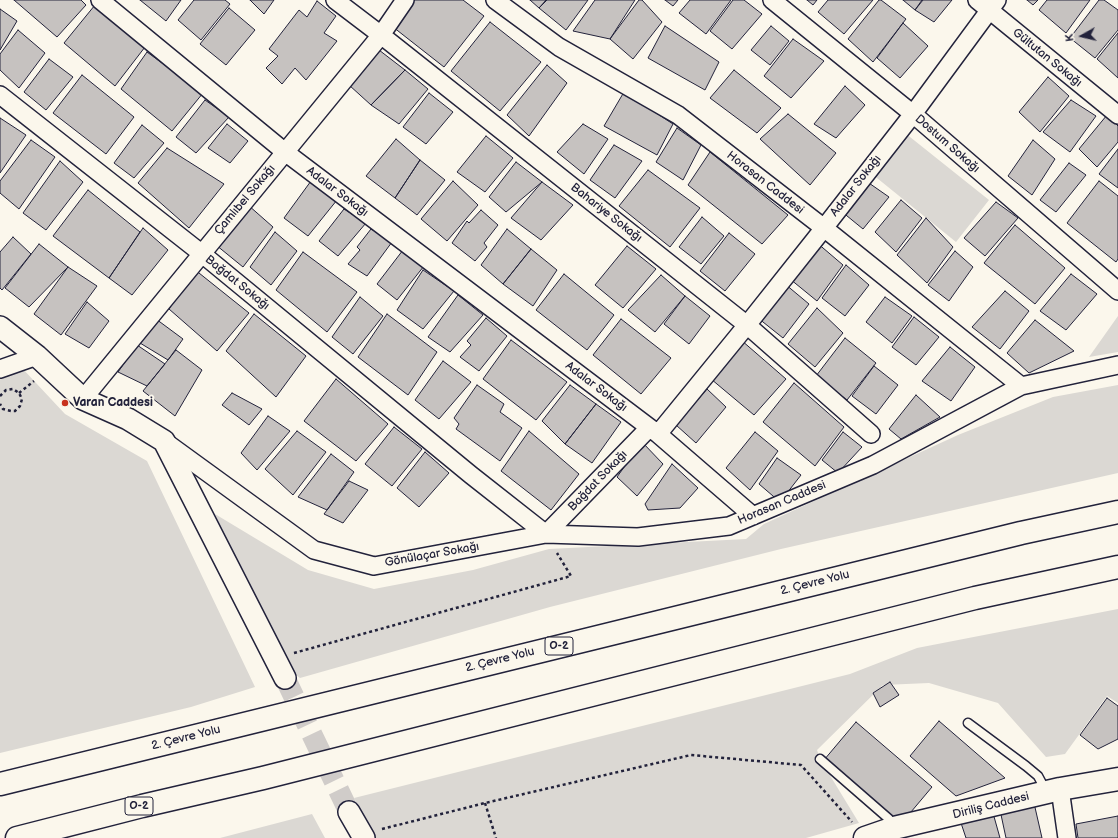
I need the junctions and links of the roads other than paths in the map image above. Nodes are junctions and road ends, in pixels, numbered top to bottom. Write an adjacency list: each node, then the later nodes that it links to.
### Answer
1 (100, 0): 11 (street, Adalar Sokağı)
2 (335, 0): 7 (street, Bahariye Sokağı)
3 (405, 0): 7 (street, Çamlıbel Sokağı)
4 (495, 0): 12 (street, Horasan Caddesi)
5 (772, 0): 9 (street, Dostum Sokağı)
6 (987, 4): 9 (street, Adalar Sokağı); 10 (street, Gültutan Sokağı)
7 (381, 35): 11 (street, Çamlıbel Sokağı); 15 (street, Bahariye Sokağı)
8 (0, 95): 13 (street, Bağdat Sokağı)
9 (912, 114): 12 (street, Adalar Sokağı); 14 (street, Dostum Sokağı)
10 (1118, 115)
11 (285, 152): 13 (street, Çamlıbel Sokağı); 22 (street, Adalar Sokağı)
12 (824, 228): 15 (street, Adalar Sokağı); 20 (street, Horasan Caddesi)
13 (201, 253): 21 (street, Çamlıbel Sokağı); 27 (street, Bağdat Sokağı)
14 (1118, 291)
15 (747, 325): 22 (street, Adalar Sokağı); 23 (street, Bahariye Sokağı)
16 (0, 328): 17 (street)
17 (37, 356): 19 (street); 21 (street)
18 (1118, 365): 20 (street, Horasan Caddesi)
19 (0, 369)
20 (1021, 386): 26 (street, Horasan Caddesi)
21 (83, 399): 24 (street)
22 (654, 431): 26 (street); 27 (street, Bağdat Sokağı)
23 (871, 434)
24 (164, 441): 27 (street, Gönülaçar Sokağı); 29 (street)
25 (1118, 512): 34 (main road, 2. Çevre Yolu / O-2)
26 (753, 516): 27 (street, Horasan Caddesi)
27 (546, 534)
28 (1118, 567): 32 (main road, O-2)
29 (284, 678)
30 (968, 722): 35 (lane)
31 (820, 759): 37 (lane)
32 (263, 778): 39 (main road, O-2); 40 (main road)
33 (1118, 779): 35 (main road, Diriliş Caddesi)
34 (0, 784)
35 (1053, 790): 37 (main road, Diriliş Caddesi); 42 (street)
36 (349, 812): 38 (street)
37 (895, 833): 41 (main road, Diriliş Caddesi)
38 (363, 836)
39 (17, 838)
40 (65, 838)
41 (865, 838)
42 (1067, 838)

